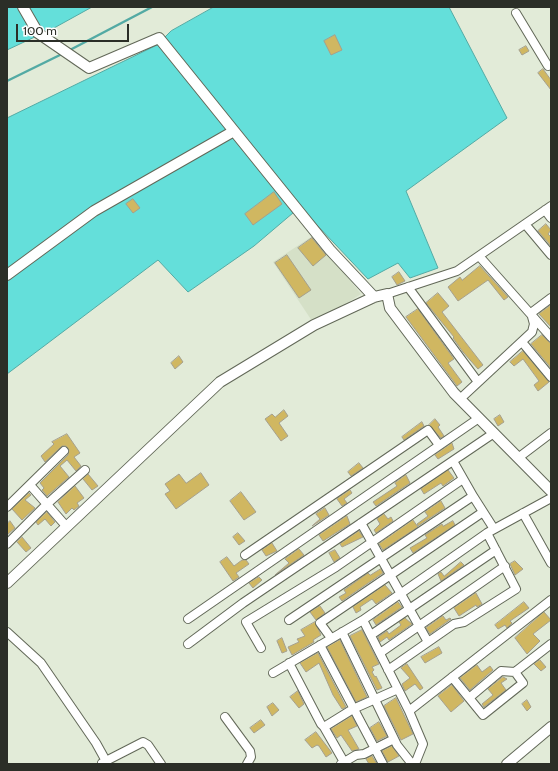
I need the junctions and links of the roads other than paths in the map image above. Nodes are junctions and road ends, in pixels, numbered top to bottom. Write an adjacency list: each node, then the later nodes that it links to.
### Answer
1 (23, 7): 4 (street)
2 (516, 13): 3 (street)
3 (550, 67)
4 (234, 131): 10 (street); 13 (street)
5 (548, 208): 6 (street); 7 (street)
6 (551, 218)
7 (525, 224): 8 (street); 9 (street)
8 (478, 256): 11 (street); 15 (street)
9 (551, 256)
10 (7, 275)
11 (408, 287): 12 (street); 19 (street)
12 (387, 294): 13 (street); 20 (street)
13 (374, 297): 39 (street)
14 (551, 298): 15 (street)
15 (531, 313): 16 (street); 17 (street)
16 (551, 337)
17 (522, 342): 18 (street); 19 (street)
18 (551, 377)
19 (478, 382): 20 (street)
20 (460, 399): 21 (street)
21 (479, 418): 22 (street); 24 (street)
22 (494, 433): 26 (street); 27 (street)
23 (551, 433): 26 (street)
24 (439, 445): 44 (street); 53 (street)
25 (64, 451): 30 (street)
26 (518, 458): 31 (street)
27 (453, 461): 29 (street); 38 (street)
28 (85, 470): 34 (street)
29 (463, 479): 32 (street); 41 (street)
30 (30, 485): 34 (street); 35 (street)
31 (551, 491)
32 (473, 496): 36 (street); 45 (street)
33 (551, 498): 37 (street)
34 (47, 504): 39 (street); 42 (street)
35 (7, 506)
36 (483, 512): 40 (street); 48 (street)
37 (523, 513): 40 (street); 46 (street)
38 (361, 523): 41 (street); 62 (street)
39 (66, 526): 49 (street)
40 (491, 531): 43 (street); 50 (street)
41 (371, 542): 45 (street); 65 (street)
42 (7, 544)
43 (496, 550): 47 (street); 52 (street)
44 (245, 555)
45 (382, 558): 48 (street); 54 (street)
46 (551, 563)
47 (505, 566): 56 (street); 61 (street)
48 (391, 575): 50 (street); 60 (street)
49 (7, 583)
50 (401, 592): 52 (street); 55 (street)
51 (551, 600): 71 (street)
52 (410, 609): 56 (street); 59 (street)
53 (188, 619)
54 (289, 620)
55 (363, 620): 58 (street); 59 (street)
56 (420, 626): 61 (street); 66 (street)
57 (7, 632): 82 (street)
58 (342, 632): 60 (street); 74 (street)
59 (371, 635): 66 (street)
60 (331, 638): 64 (street)
61 (428, 642): 68 (street)
62 (188, 644)
63 (551, 644): 69 (street)
64 (320, 645): 67 (street); 75 (street)
65 (261, 648)
66 (380, 653): 68 (street)
67 (289, 663): 70 (street); 78 (street)
68 (388, 670): 72 (street)
69 (515, 672): 73 (street); 73 (street)
70 (273, 673)
71 (452, 677): 73 (street); 76 (street)
72 (398, 689): 74 (street); 76 (street)
73 (469, 698)
74 (375, 699): 75 (street); 80 (street)
75 (353, 709): 78 (street); 81 (street)
76 (409, 711): 87 (street)
77 (225, 718): 85 (street)
78 (324, 727): 83 (street)
79 (551, 727): 88 (street)
80 (394, 739): 81 (street); 87 (street)
81 (375, 749): 83 (street); 86 (street)
82 (104, 763): 84 (street)
83 (343, 763)
84 (161, 764)
85 (247, 764)
86 (383, 764)
87 (414, 764)
88 (507, 764)

